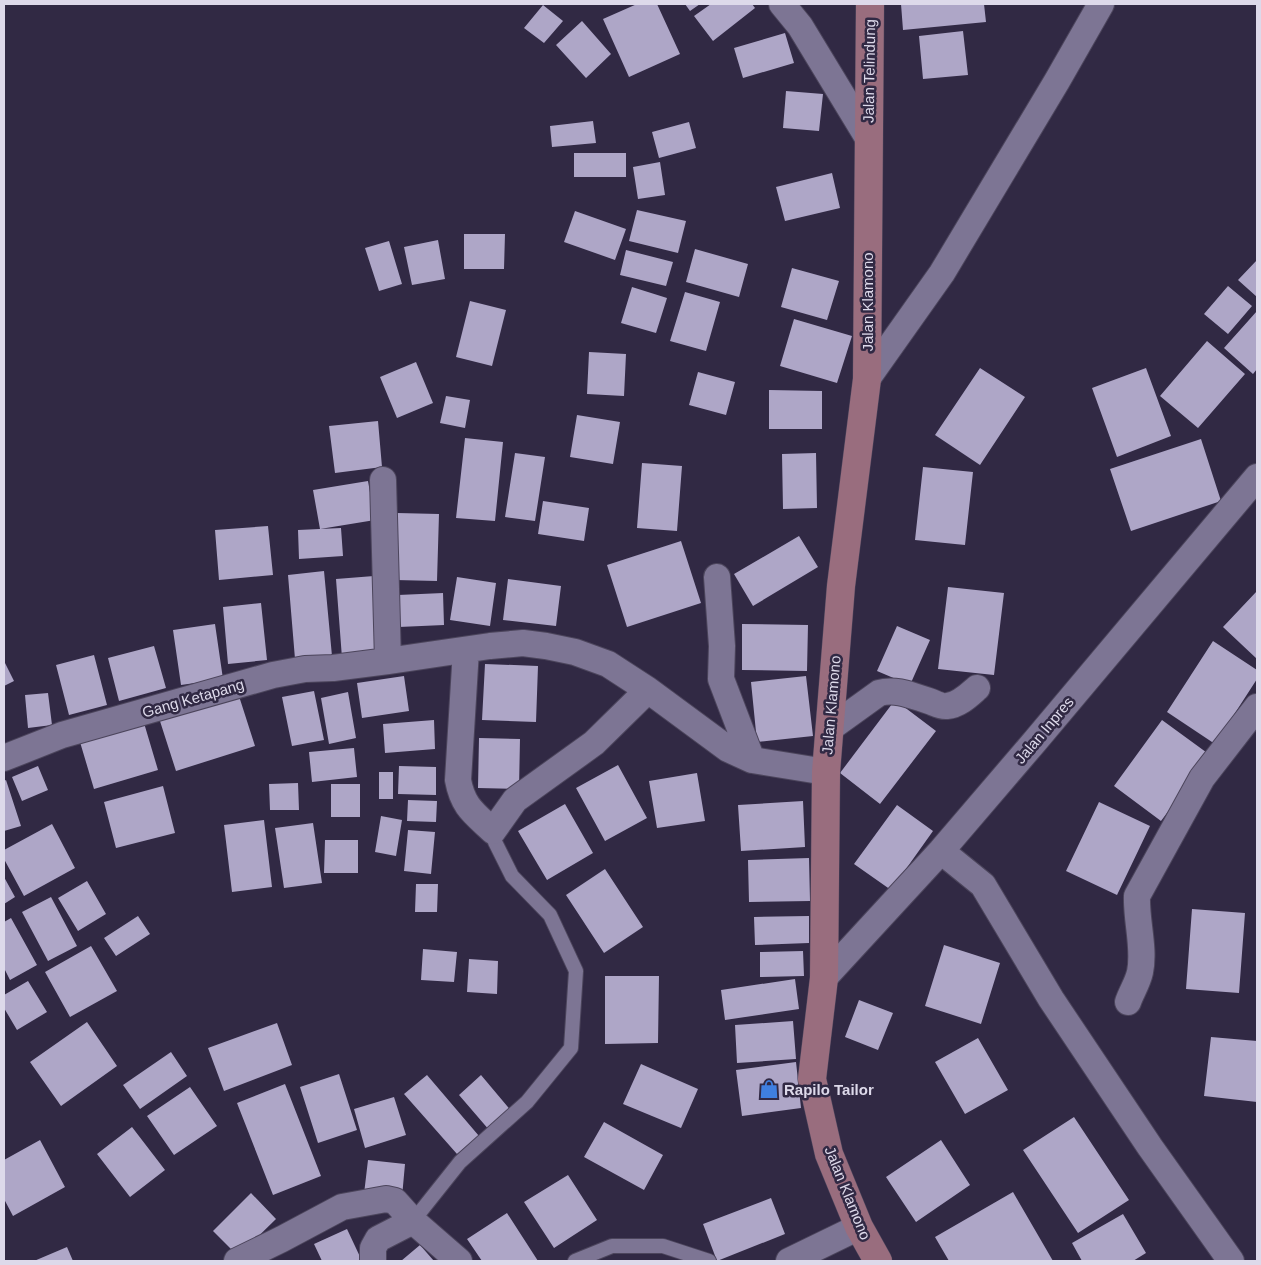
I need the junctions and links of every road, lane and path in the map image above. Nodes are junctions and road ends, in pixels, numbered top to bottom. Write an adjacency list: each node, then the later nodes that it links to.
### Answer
1 (782, 4): 4 (street)
2 (870, 4): 4 (main road, Jalan Telindung)
3 (1101, 4): 5 (street)
4 (868, 138): 5 (main road, Jalan Klamono)
5 (867, 379): 14 (main road, Jalan Klamono)
6 (1257, 477): 19 (street, Jalan Inpres)
7 (383, 480): 10 (street)
8 (717, 577): 16 (street)
9 (466, 650): 10 (street, Gang Ketapang); 12 (street, Gang Ketapang); 18 (street)
10 (388, 662): 15 (street, Gang Ketapang)
11 (977, 688): 14 (street)
12 (648, 690): 16 (street, Gang Ketapang); 18 (street)
13 (1257, 707): 21 (street)
14 (830, 729): 17 (main road, Jalan Klamono)
15 (4, 758)
16 (752, 760): 17 (street, Gang Ketapang)
17 (826, 772): 20 (main road, Jalan Klamono)
18 (492, 831): 22 (lane)
19 (941, 851): 20 (street, Jalan Inpres); 31 (street)
20 (824, 978): 23 (main road, Jalan Klamono)
21 (1128, 1002)
22 (413, 1221): 24 (street); 25 (street); 26 (street)
23 (859, 1227): 29 (street); 30 (main road, Jalan Klamono)
24 (237, 1261)
25 (374, 1261)
26 (459, 1261)
27 (575, 1261): 28 (lane)
28 (709, 1261)
29 (789, 1261)
30 (878, 1261)
31 (1231, 1261)

